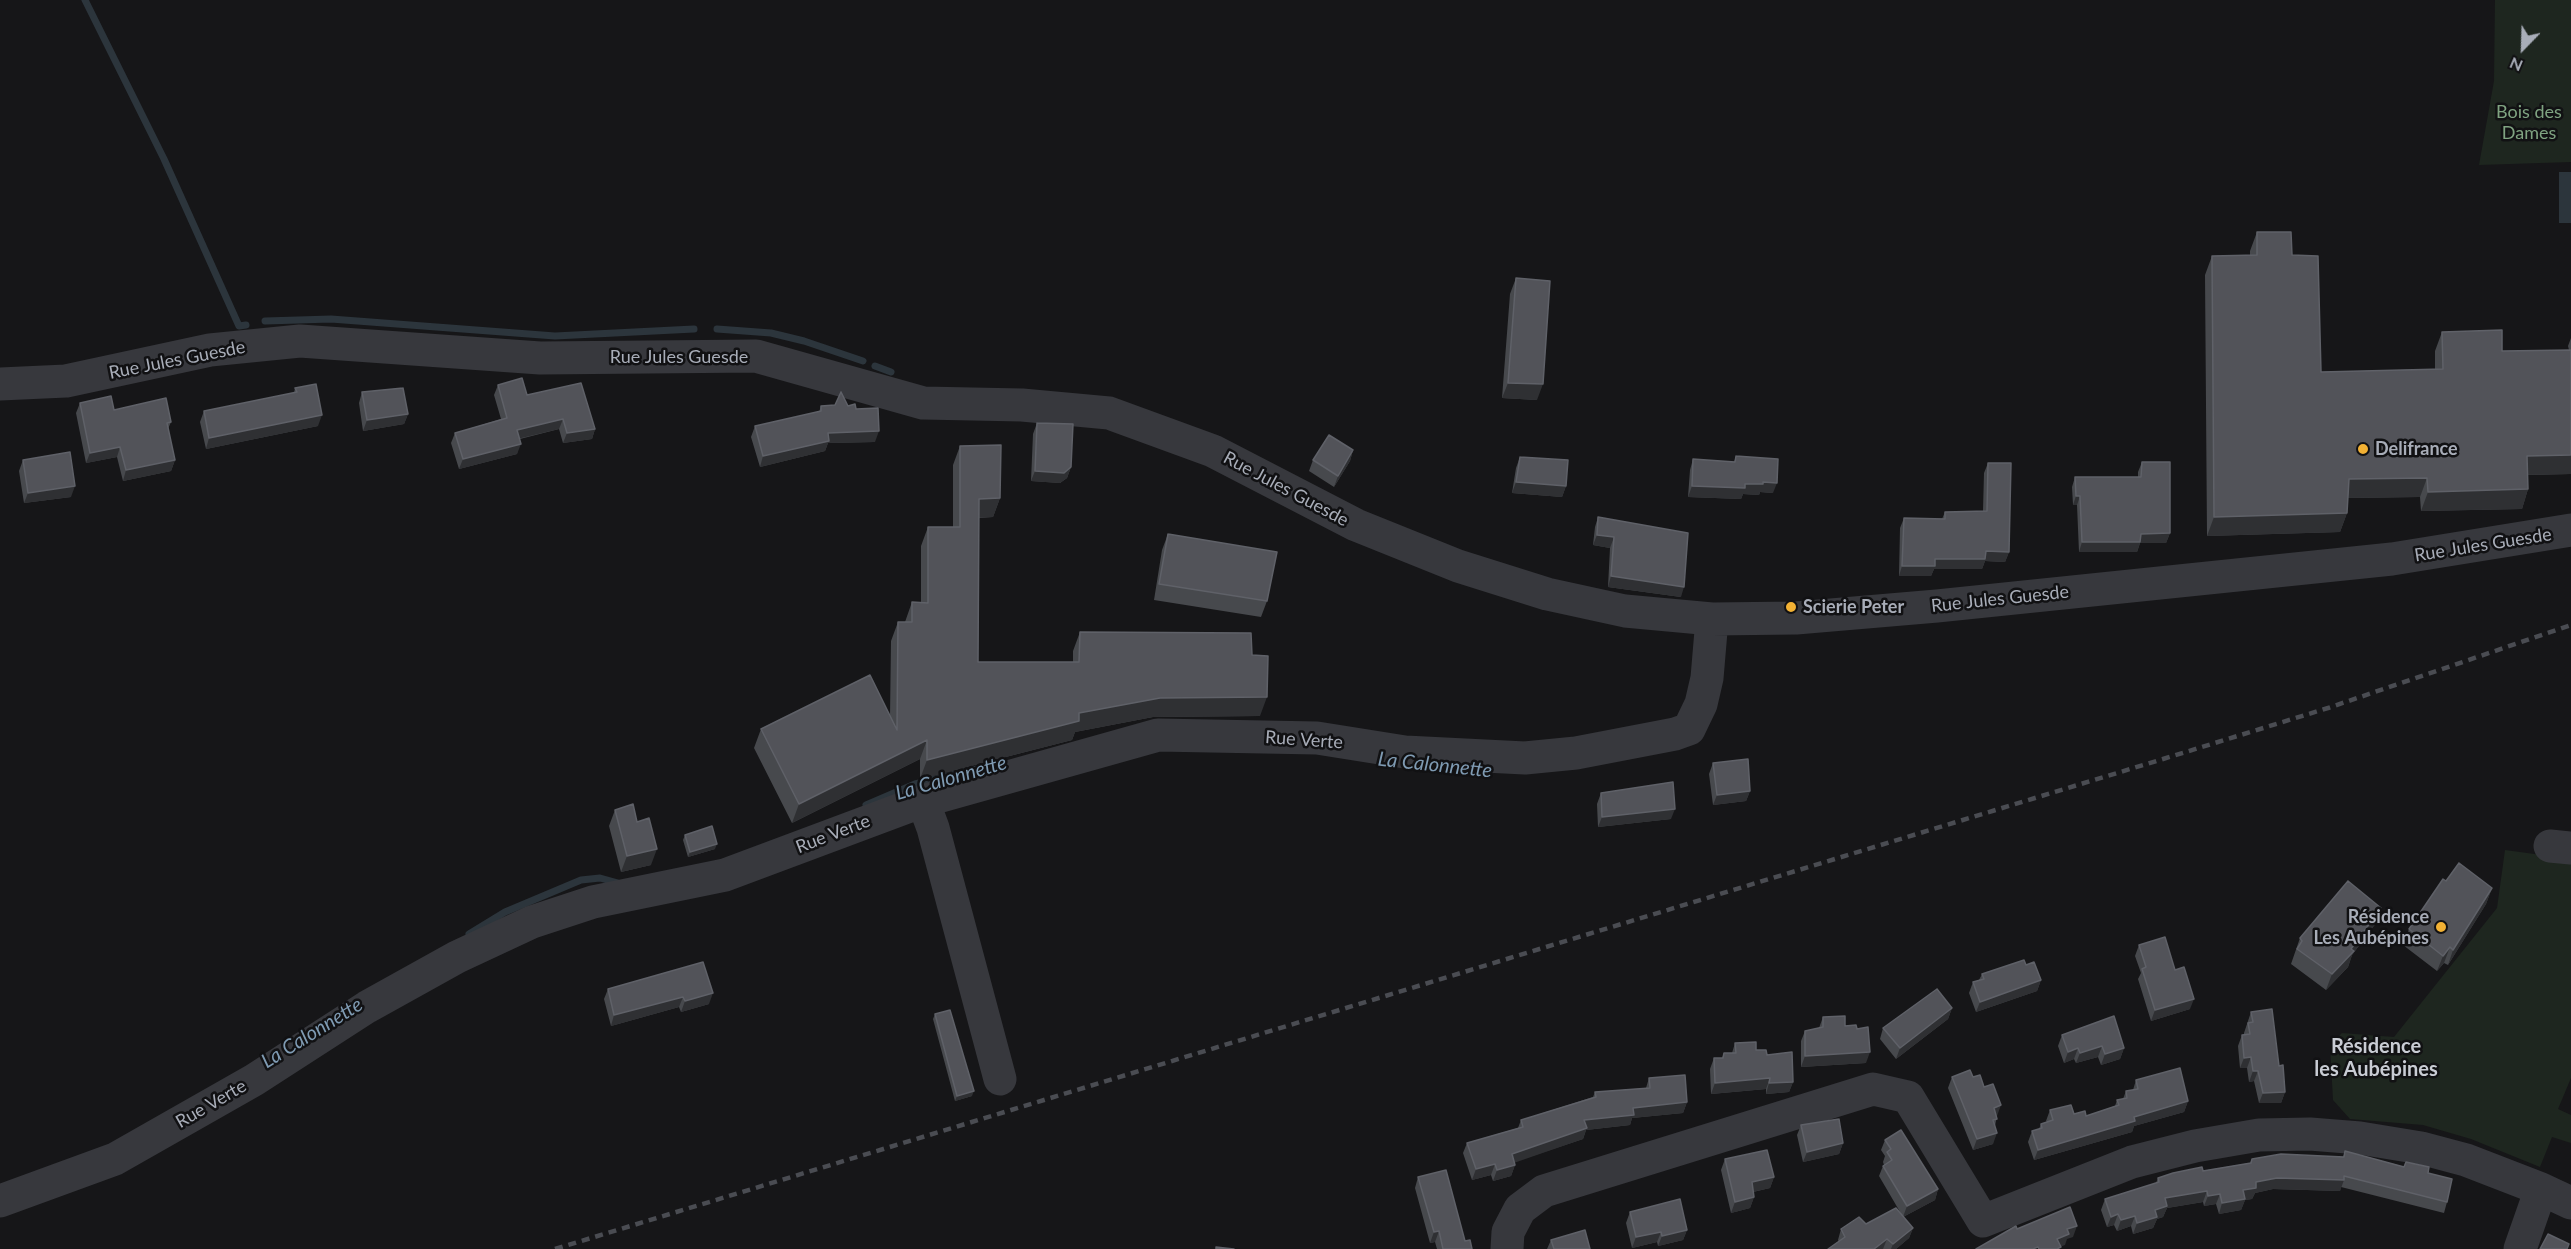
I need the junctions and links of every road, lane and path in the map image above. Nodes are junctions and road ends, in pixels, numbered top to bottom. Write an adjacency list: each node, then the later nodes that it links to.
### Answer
1 (0, 384): 3 (street, Rue Jules Guesde)
2 (2571, 530): 3 (street, Rue Jules Guesde)
3 (1712, 619): 4 (street, Rue Verte)
4 (923, 801): 5 (street); 7 (street, Rue Verte)
5 (1000, 1079)
6 (2541, 1189): 8 (street); 9 (street); 10 (street)
7 (0, 1201)
8 (2571, 1203)
9 (1507, 1249)
10 (2520, 1249)

